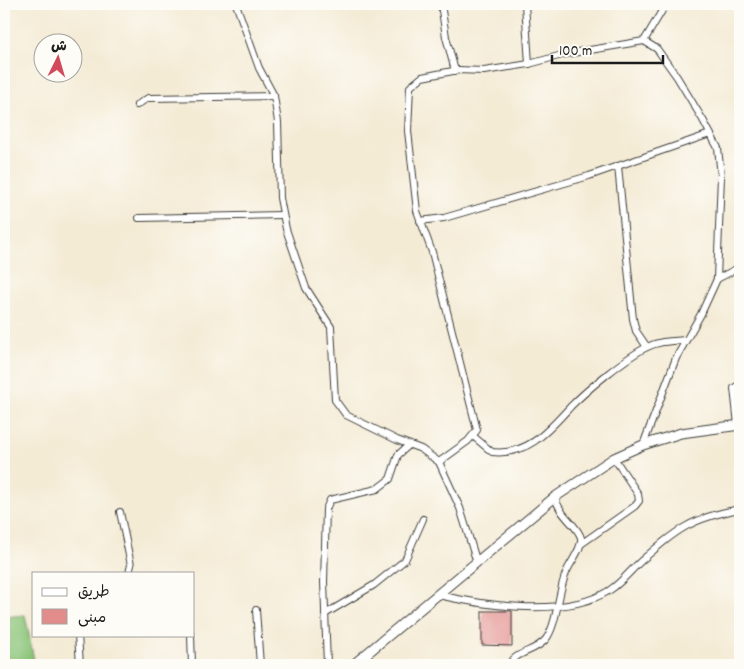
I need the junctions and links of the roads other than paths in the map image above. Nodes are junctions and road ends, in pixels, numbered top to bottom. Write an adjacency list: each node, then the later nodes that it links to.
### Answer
1 (236, 4): 8 (street)
2 (441, 4): 7 (street)
3 (525, 4): 6 (street)
4 (666, 4): 5 (street)
5 (644, 40): 6 (street); 10 (street)
6 (529, 64): 7 (street)
7 (455, 71): 14 (street)
8 (274, 96): 9 (street); 12 (street)
9 (137, 105)
10 (710, 134): 11 (street); 16 (street)
11 (618, 166): 14 (street); 18 (street)
12 (282, 215): 13 (street); 23 (street)
13 (139, 218)
14 (420, 221): 21 (street)
15 (740, 267): 16 (street)
16 (717, 279): 17 (street)
17 (685, 340): 18 (street); 22 (street)
18 (647, 347): 21 (street)
19 (740, 384): 20 (street)
20 (739, 425): 22 (main road)
21 (473, 436): 25 (street)
22 (643, 444): 24 (main road)
23 (409, 445): 25 (street); 36 (street)
24 (614, 458): 26 (main road); 30 (street)
25 (440, 462): 31 (street)
26 (555, 497): 30 (street); 31 (main road)
27 (740, 509): 34 (street)
28 (120, 512): 32 (street)
29 (423, 519): 36 (street)
30 (581, 544): 34 (street)
31 (477, 564): 33 (main road)
32 (129, 572)
33 (438, 595): 34 (street); 39 (main road)
34 (556, 608): 46 (street)
35 (256, 610): 42 (street)
36 (325, 614): 43 (street)
37 (78, 636): 40 (street)
38 (191, 636): 41 (street)
39 (366, 655): 44 (main road); 45 (street)
40 (80, 665)
41 (192, 665)
42 (260, 665)
43 (327, 665)
44 (353, 665)
45 (371, 665)
46 (509, 665)

